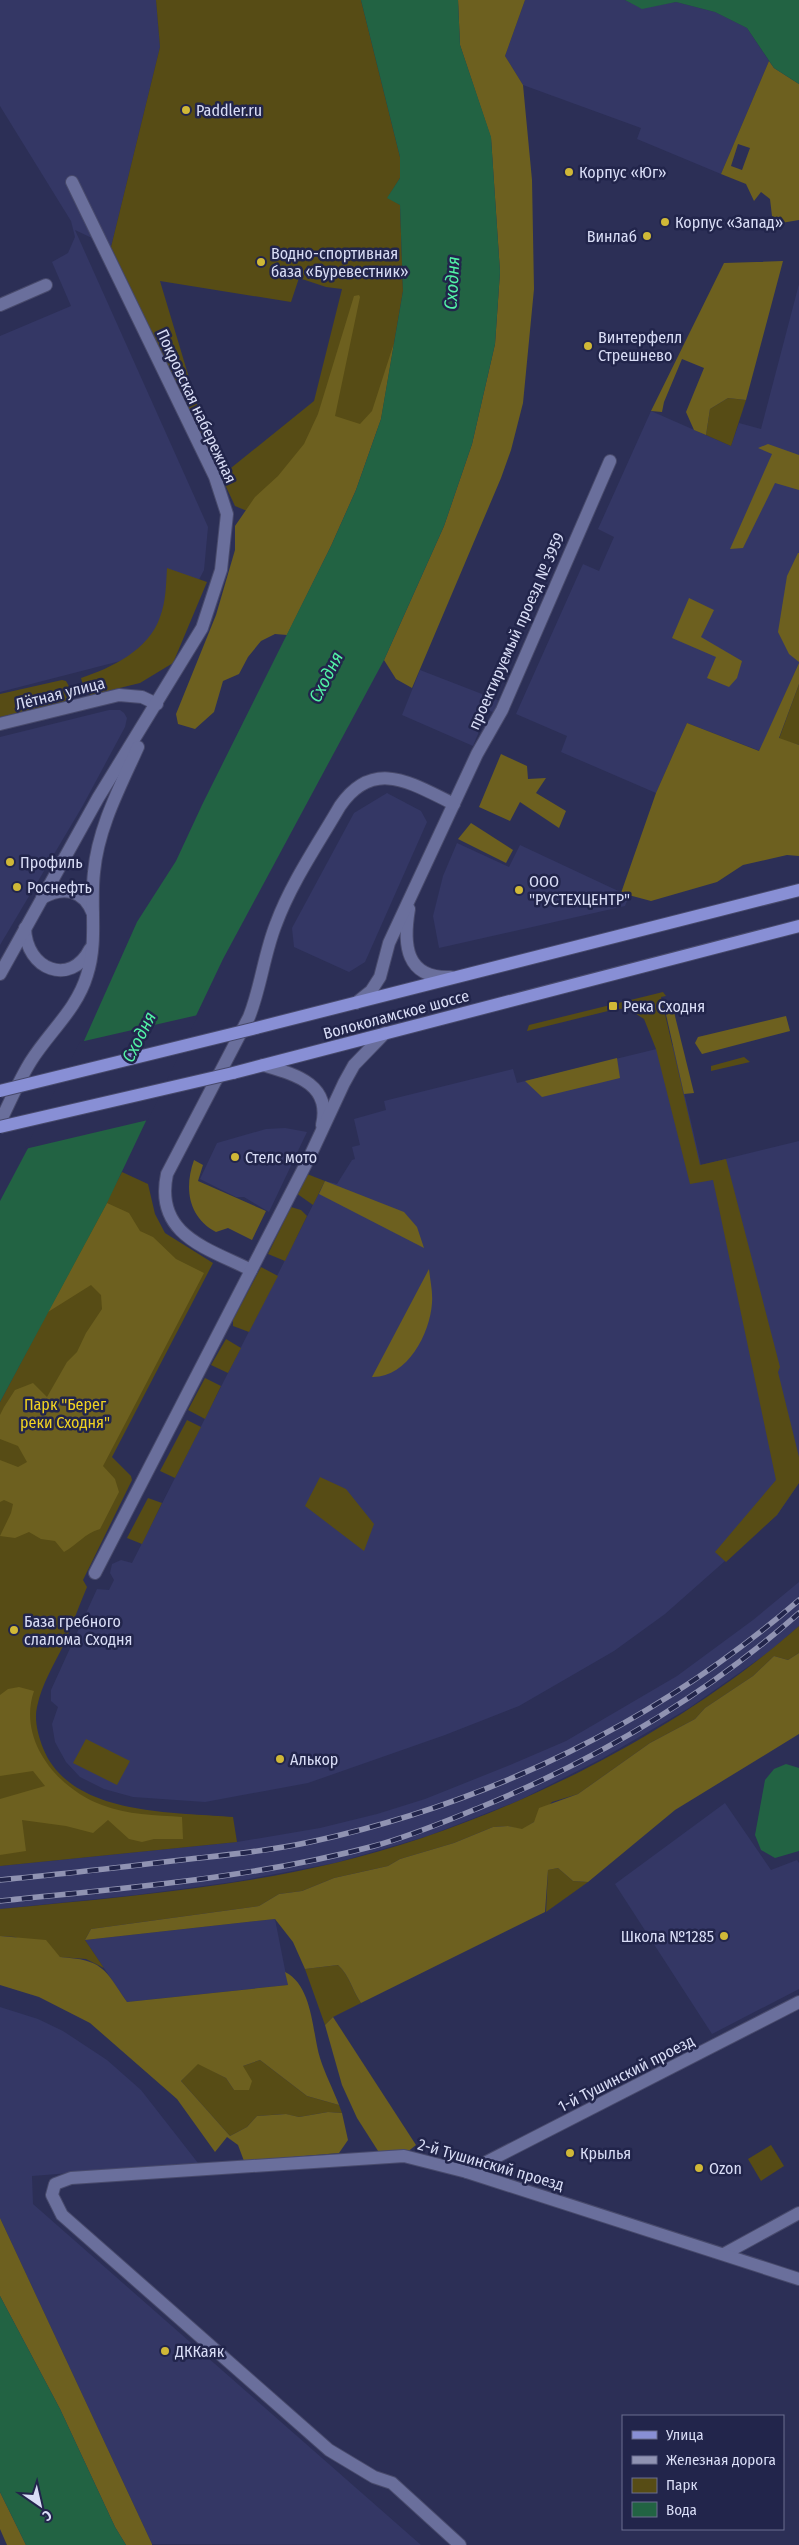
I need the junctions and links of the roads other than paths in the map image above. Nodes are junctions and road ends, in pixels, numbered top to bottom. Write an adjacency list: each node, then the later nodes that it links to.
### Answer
1 (72, 182): 5 (street, Покровская набережная)
2 (46, 285): 3 (street)
3 (0, 305)
4 (610, 461): 7 (street, проектируемый проезд № 3959)
5 (157, 704): 6 (street, Лётная улица); 10 (street, Покровская набережная); 11 (street, Покровская набережная)
6 (0, 724)
7 (454, 804): 9 (street, проектируемый проезд № 3959); 24 (street)
8 (799, 890): 16 (main road, Волоколамское шоссе)
9 (412, 894): 16 (street, проектируемый проезд № 3959); 17 (street, проектируемый проезд № 3959)
10 (42, 898): 11 (street); 13 (street, Покровская набережная)
11 (93, 914): 14 (street, Покровская набережная)
12 (799, 926): 18 (main road, Волоколамское шоссе)
13 (26, 928): 14 (street); 15 (street, Покровская набережная)
14 (92, 944): 21 (street, Покровская набережная)
15 (0, 974)
16 (461, 976): 17 (main road, Волоколамское шоссе)
17 (356, 1004): 20 (main road, Волоколамское шоссе, bridge)
18 (385, 1033): 19 (main road, Волоколамское шоссе); 23 (street)
19 (263, 1065): 22 (main road, Волоколамское шоссе, bridge); 23 (street)
20 (0, 1091)
21 (0, 1122)
22 (0, 1127)
23 (318, 1140): 24 (street)
24 (251, 1270): 25 (street)
25 (96, 1573)
26 (799, 2002): 27 (street, 1-й Тушинский проезд)
27 (467, 2172): 29 (street, 2-й Тушинский проезд); 31 (street, 2-й Тушинский проезд)
28 (799, 2213): 29 (street)
29 (724, 2254): 30 (street, 2-й Тушинский проезд)
30 (799, 2279)
31 (460, 2545)

